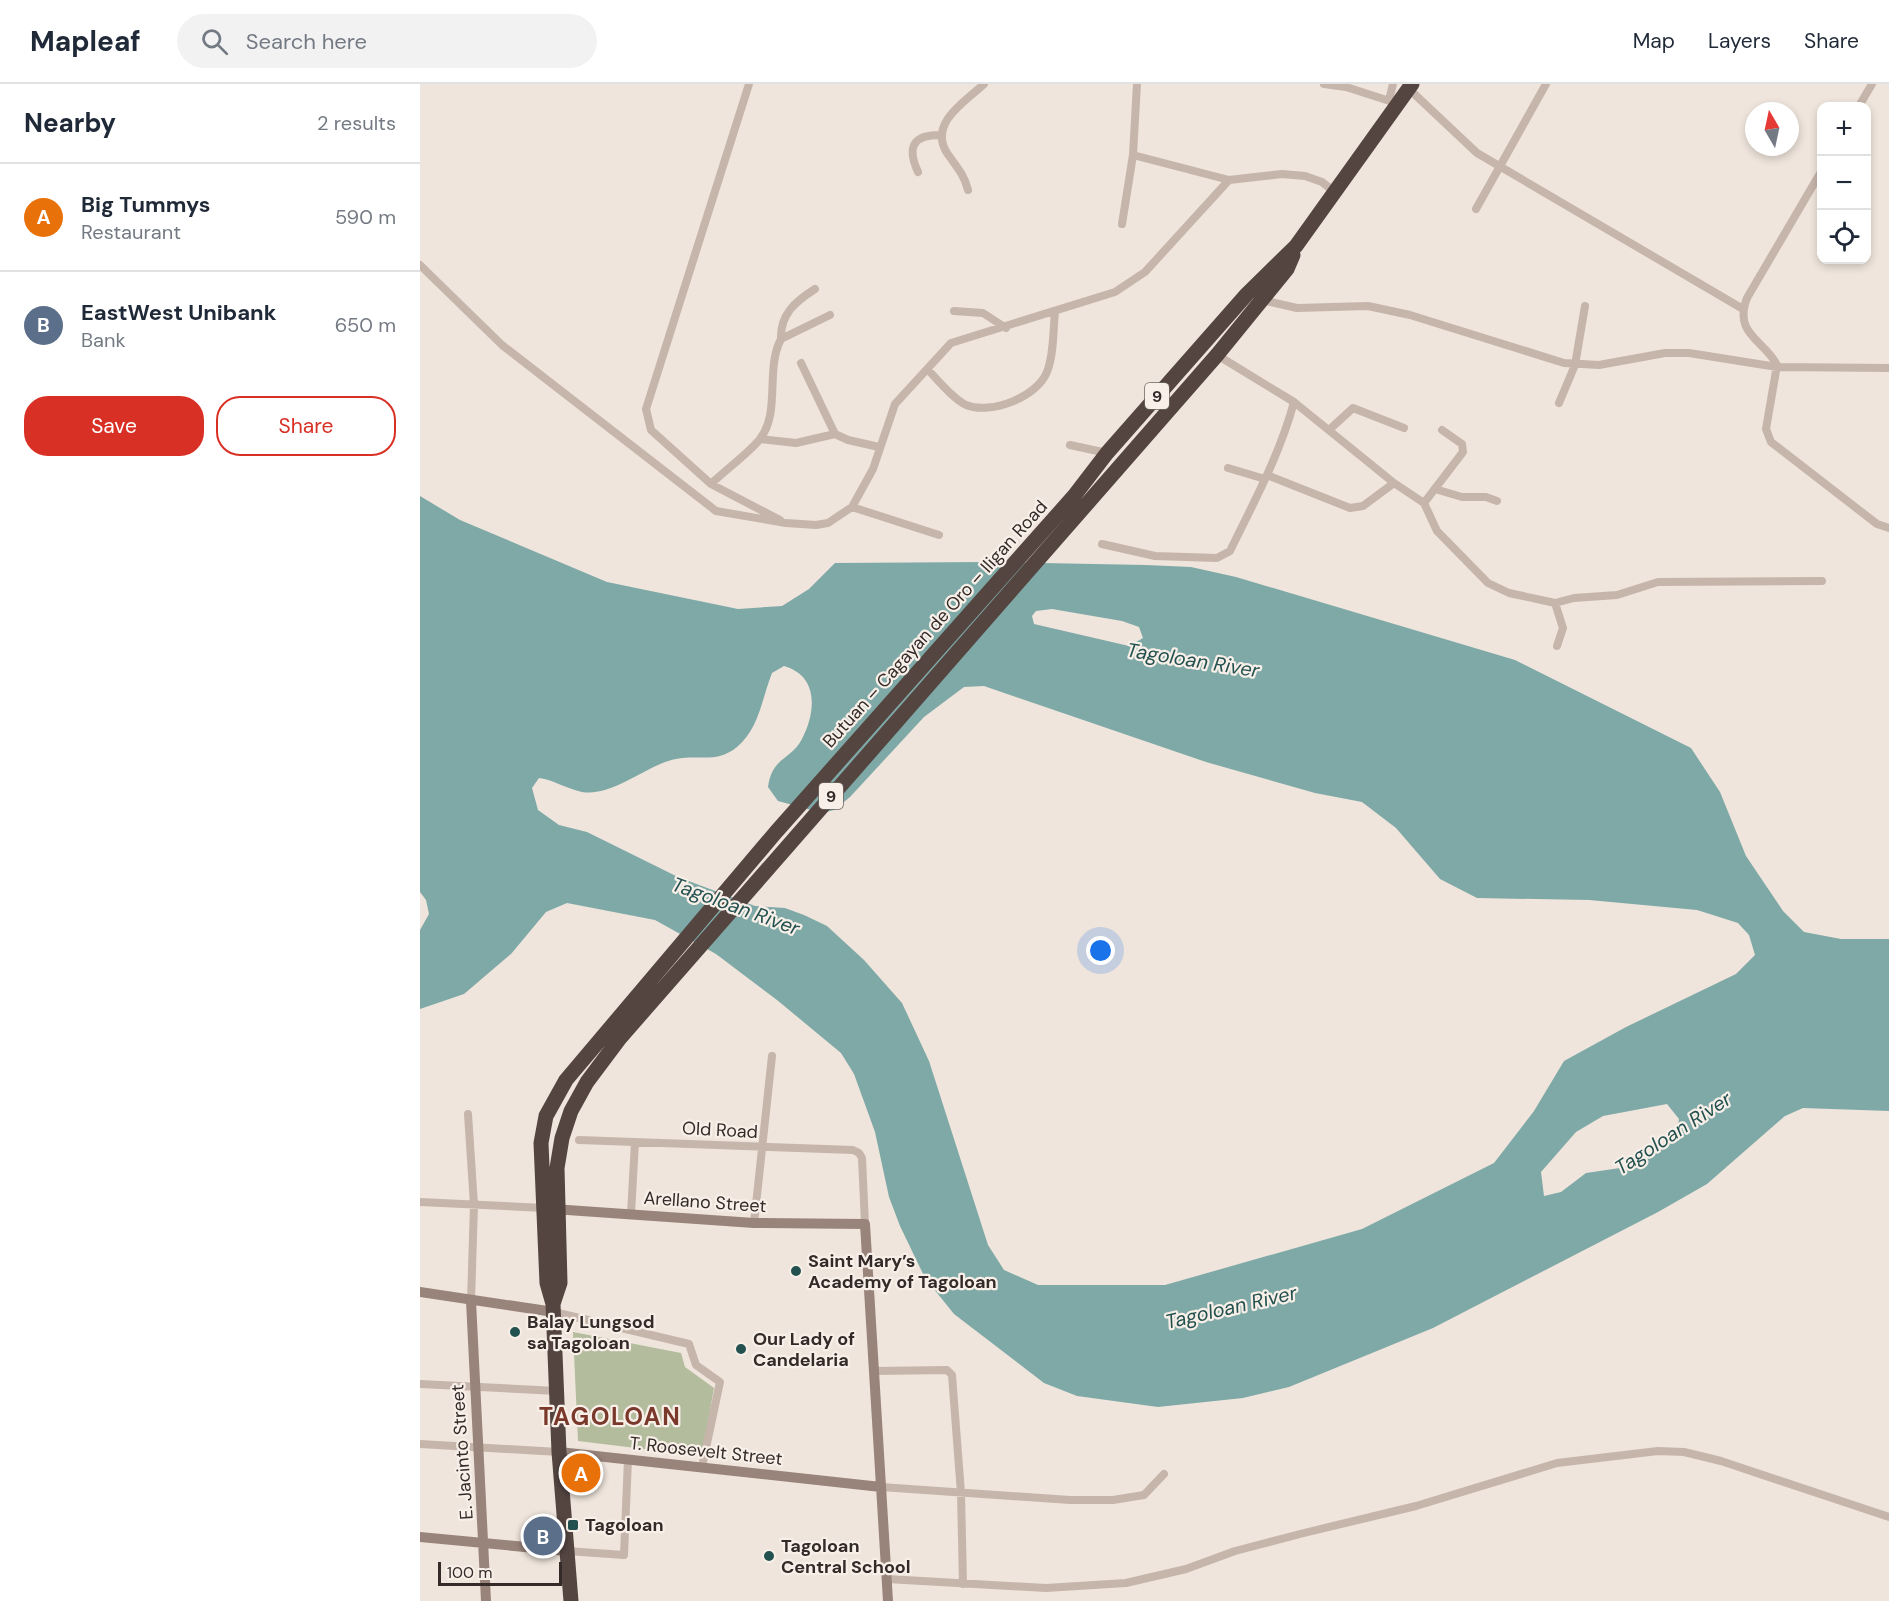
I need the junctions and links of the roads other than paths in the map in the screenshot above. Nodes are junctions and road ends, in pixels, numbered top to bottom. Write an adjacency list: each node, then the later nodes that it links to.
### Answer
1 (749, 84): 51 (street)
2 (984, 84): 11 (street)
3 (1137, 84): 12 (street)
4 (1324, 84): 9 (street)
5 (1393, 84): 9 (street)
6 (1546, 84): 13 (street)
7 (1872, 84): 10 (street)
8 (1411, 87): 9 (highway, Butuan – Cagayan de Oro – Iligan Road / 9); 13 (street)
9 (1394, 102): 18 (highway, Butuan – Cagayan de Oro – Iligan Road / 9)
10 (1861, 102)
11 (942, 135): 14 (street); 17 (street)
12 (1133, 155): 16 (street); 20 (street)
13 (1499, 166): 19 (street); 26 (street)
14 (918, 172)
15 (1817, 177): 26 (street)
16 (1229, 180): 18 (street); 28 (street)
17 (968, 190)
18 (1336, 193): 21 (highway, Butuan – Cagayan de Oro – Iligan Road / 9)
19 (1476, 209)
20 (1122, 224)
21 (1296, 246): 24 (highway, Butuan – Cagayan de Oro – Iligan Road / 9); 47 (highway, Butuan – Cagayan de Oro – Iligan Road / 9)
22 (420, 265): 56 (street)
23 (815, 289): 31 (street)
24 (1262, 300): 32 (highway, Butuan – Cagayan de Oro – Iligan Road / 9); 34 (street)
25 (1585, 306): 34 (street)
26 (1743, 309): 35 (street)
27 (954, 311): 30 (street)
28 (1055, 312): 30 (street); 37 (street)
29 (831, 315): 31 (street)
30 (1006, 328): 37 (street)
31 (781, 339): 44 (street)
32 (1217, 355): 38 (street); 63 (highway, Butuan – Cagayan de Oro – Iligan Road / 9)
33 (801, 363): 43 (street)
34 (1575, 365): 35 (street); 39 (street)
35 (1777, 367): 36 (street); 57 (street)
36 (1889, 368)
37 (928, 370): 46 (street)
38 (1294, 402): 41 (street); 49 (street)
39 (1559, 402)
40 (1404, 428): 41 (street)
41 (1329, 430): 50 (street)
42 (1442, 430): 52 (street)
43 (835, 434): 44 (street); 46 (street)
44 (760, 439): 51 (street)
45 (1070, 445): 47 (street)
46 (879, 447): 55 (street)
47 (1107, 453): 63 (highway, Butuan – Cagayan de Oro – Iligan Road / 9)
48 (1228, 468): 49 (street)
49 (1266, 477): 50 (street); 59 (street)
50 (1394, 483): 54 (street)
51 (711, 484): 56 (street)
52 (1435, 489): 53 (street); 54 (street)
53 (1497, 501)
54 (1425, 503): 61 (street)
55 (852, 507): 56 (street); 58 (street)
56 (786, 523)
57 (1889, 528)
58 (939, 535)
59 (1102, 544)
60 (1822, 581): 61 (street)
61 (1556, 603): 62 (street)
62 (1557, 646)
63 (614, 1035): 71 (highway, 9); 71 (highway, 9)
64 (772, 1056): 68 (street)
65 (468, 1114): 70 (street)
66 (579, 1140): 67 (street, Old Road)
67 (635, 1142): 68 (street, Old Road); 72 (street)
68 (761, 1148): 73 (street); 74 (street, Old Road)
69 (420, 1202): 70 (street)
70 (474, 1204): 71 (street); 76 (street)
71 (551, 1209): 72 (street, Arellano Street); 77 (highway, 9)
72 (631, 1214): 73 (street, Arellano Street)
73 (754, 1223): 74 (street, Arellano Street)
74 (865, 1224): 78 (street)
75 (420, 1292): 76 (street)
76 (471, 1301): 77 (street); 80 (street, E. Jacinto Street)
77 (554, 1308): 81 (highway, 9); 86 (street)
78 (875, 1371): 88 (street); 89 (street)
79 (420, 1384): 80 (street)
80 (474, 1388): 81 (street); 83 (street, E. Jacinto Street)
81 (557, 1390): 84 (highway, 9)
82 (420, 1444): 83 (street, T. Roosevelt Street)
83 (479, 1449): 84 (street, T. Roosevelt Street); 92 (street, E. Jacinto Street)
84 (560, 1452): 85 (street, T. Roosevelt Street); 93 (highway, 9)
85 (628, 1459): 86 (street, T. Roosevelt Street); 93 (street)
86 (702, 1467): 88 (street, T. Roosevelt Street)
87 (1164, 1474): 89 (street)
88 (881, 1487): 89 (street); 94 (street)
89 (961, 1493): 95 (street)
90 (1889, 1517): 95 (street)
91 (420, 1537): 92 (street)
92 (484, 1542): 93 (street); 96 (street, E. Jacinto Street)
93 (567, 1551): 97 (highway, 9)
94 (887, 1579): 95 (street); 98 (street)
95 (963, 1584)
96 (486, 1601)
97 (571, 1601)
98 (888, 1601)

